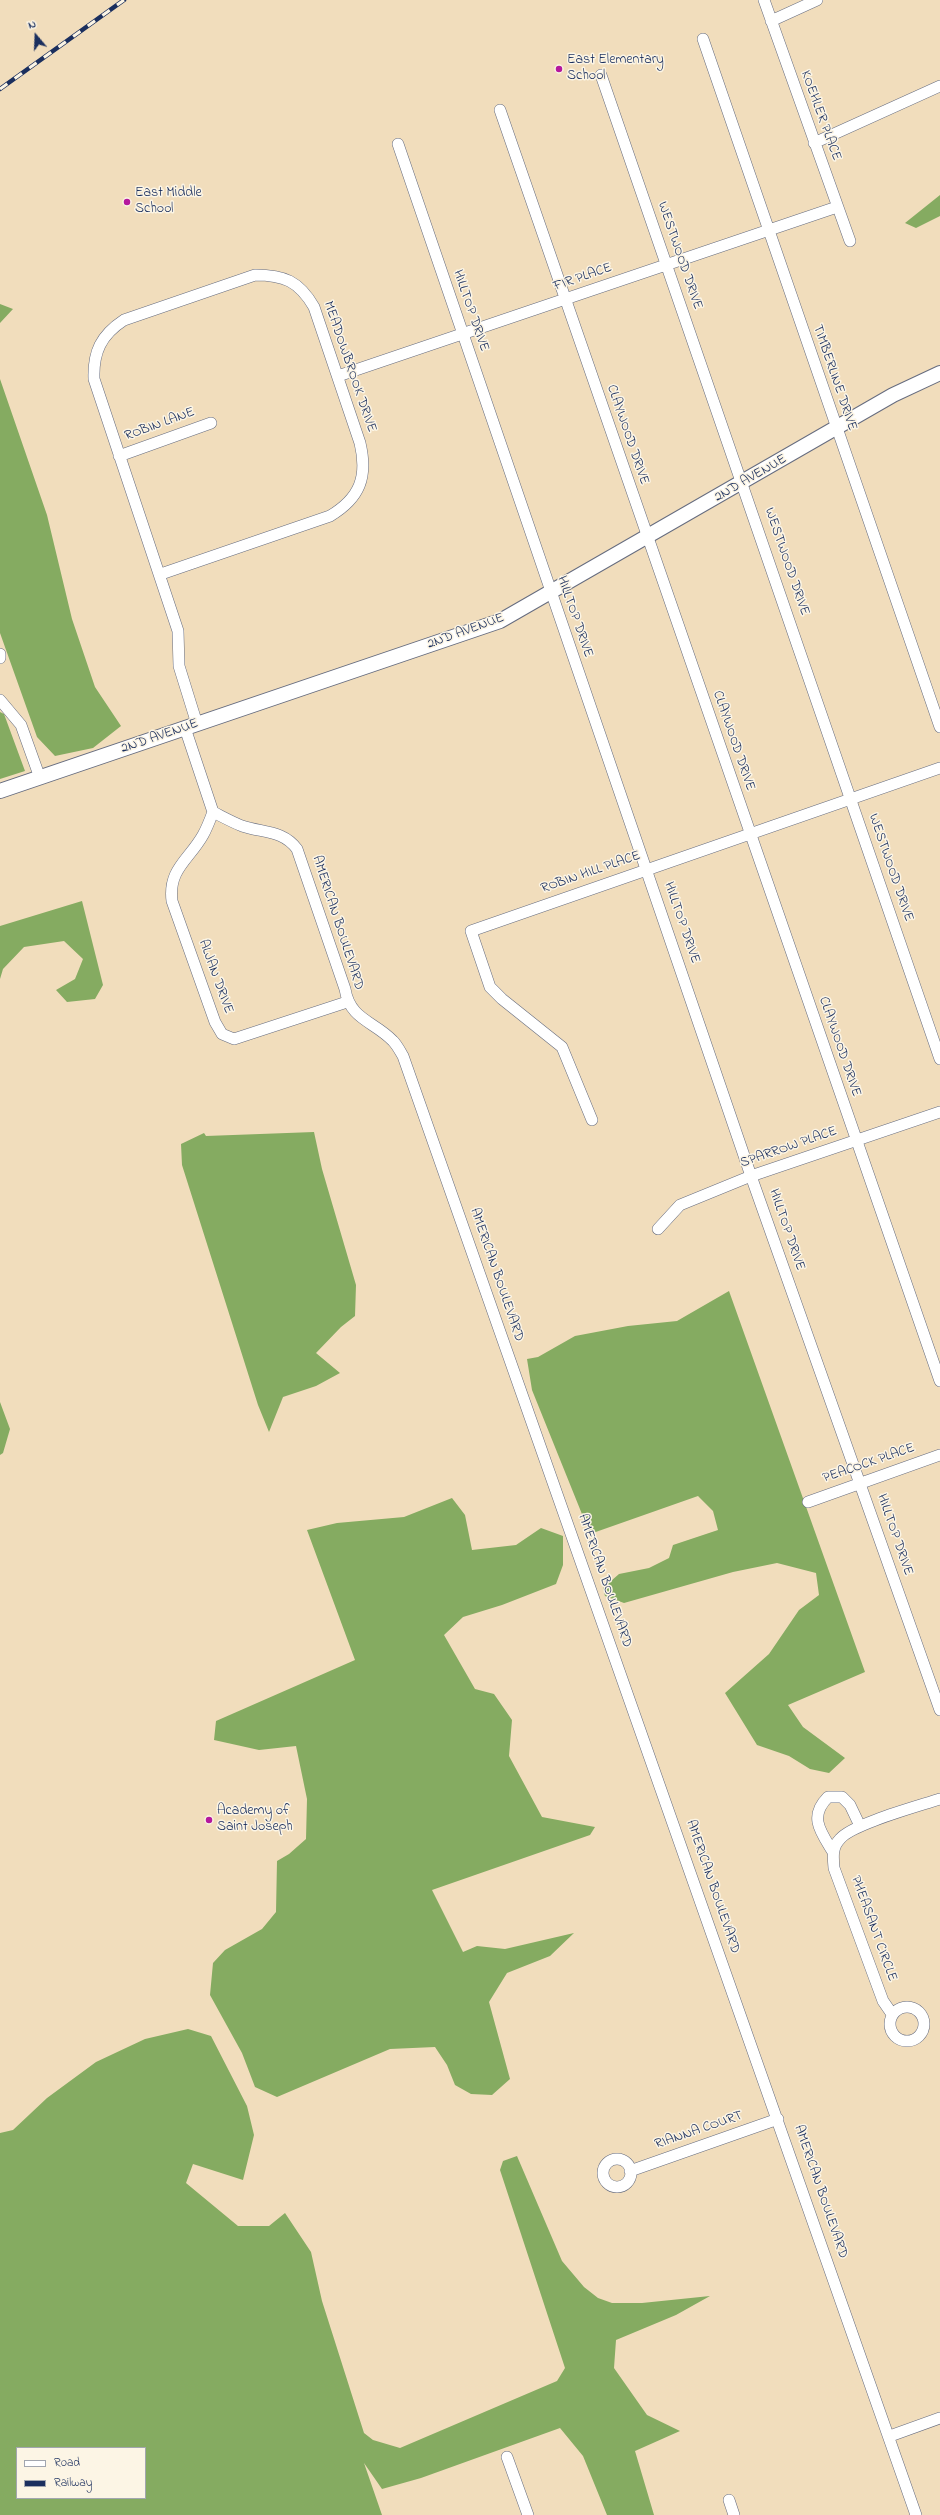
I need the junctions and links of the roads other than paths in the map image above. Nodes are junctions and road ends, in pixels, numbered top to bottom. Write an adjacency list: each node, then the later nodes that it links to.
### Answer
1 (764, 0): 3 (street, KOEHLER PLACE)
2 (817, 0): 3 (street)
3 (771, 21): 8 (street, KOEHLER PLACE)
4 (703, 39): 11 (street, TIMBERLINE DRIVE)
5 (601, 75): 13 (street, WESTWOOD DRIVE)
6 (940, 86): 8 (street)
7 (500, 110): 14 (street, CLAYWOOD DRIVE)
8 (814, 143): 10 (street, KOEHLER PLACE)
9 (398, 144): 15 (street, HILLTOP DRIVE)
10 (837, 207): 11 (street, FIR PLACE); 12 (street, KOEHLER PLACE)
11 (768, 230): 13 (street, FIR PLACE); 19 (street, TIMBERLINE DRIVE)
12 (850, 241)
13 (667, 265): 14 (street, FIR PLACE); 21 (street, WESTWOOD DRIVE)
14 (565, 300): 15 (street, FIR PLACE); 22 (street, CLAYWOOD DRIVE)
15 (462, 334): 17 (street, FIR PLACE); 24 (street, HILLTOP DRIVE)
16 (940, 373): 19 (street, 2ND AVENUE)
17 (338, 376): 20 (street, MEADOWBROOK DRIVE); 23 (street, MEADOWBROOK DRIVE)
18 (211, 423): 20 (street, ROBIN LANE)
19 (836, 430): 21 (street, 2ND AVENUE); 29 (street, TIMBERLINE DRIVE)
20 (119, 456): 23 (street, MEADOWBROOK DRIVE)
21 (742, 484): 22 (street, 2ND AVENUE); 33 (street, WESTWOOD DRIVE)
22 (647, 538): 24 (street, 2ND AVENUE); 35 (street, CLAYWOOD DRIVE)
23 (161, 574): 28 (street, MEADOWBROOK DRIVE)
24 (550, 593): 28 (street, 2ND AVENUE); 36 (street, HILLTOP DRIVE)
25 (0, 654): 26 (street)
26 (0, 658)
27 (0, 700): 31 (street)
28 (191, 726): 31 (street, 2ND AVENUE); 34 (street)
29 (940, 727)
30 (940, 768): 33 (street, ROBIN HILL PLACE)
31 (40, 778): 32 (street, 2ND AVENUE)
32 (0, 791)
33 (851, 799): 35 (street, ROBIN HILL PLACE); 38 (street, WESTWOOD DRIVE)
34 (214, 812): 37 (street, AMERICAN BOULEVARD); 37 (street, ALJAN DRIVE)
35 (749, 833): 36 (street, ROBIN HILL PLACE); 41 (street, CLAYWOOD DRIVE)
36 (646, 869): 40 (street, ROBIN HILL PLACE); 42 (street, HILLTOP DRIVE)
37 (347, 1002): 53 (street, AMERICAN BOULEVARD)
38 (940, 1059)
39 (940, 1112): 41 (street, SPARROW PLACE)
40 (592, 1120)
41 (856, 1141): 42 (street, SPARROW PLACE); 44 (street, CLAYWOOD DRIVE)
42 (751, 1176): 43 (street, SPARROW PLACE); 46 (street, HILLTOP DRIVE)
43 (658, 1229)
44 (940, 1381)
45 (940, 1455): 46 (street, PEACOCK PLACE)
46 (860, 1484): 47 (street, PEACOCK PLACE); 48 (street, HILLTOP DRIVE)
47 (808, 1502)
48 (940, 1710)
49 (940, 1799): 50 (street)
50 (860, 1826): 51 (street); 51 (street, PHEASANT CIRCLE)
51 (833, 1852): 52 (street, PHEASANT CIRCLE)
52 (892, 2014)
53 (778, 2119): 54 (street, RIANNA COURT); 56 (street, AMERICAN BOULEVARD)
54 (630, 2171)
55 (940, 2418): 56 (street)
56 (890, 2436): 61 (street, AMERICAN BOULEVARD)
57 (507, 2457): 59 (street)
58 (729, 2500): 60 (street)
59 (527, 2515)
60 (734, 2515)
61 (916, 2515)

